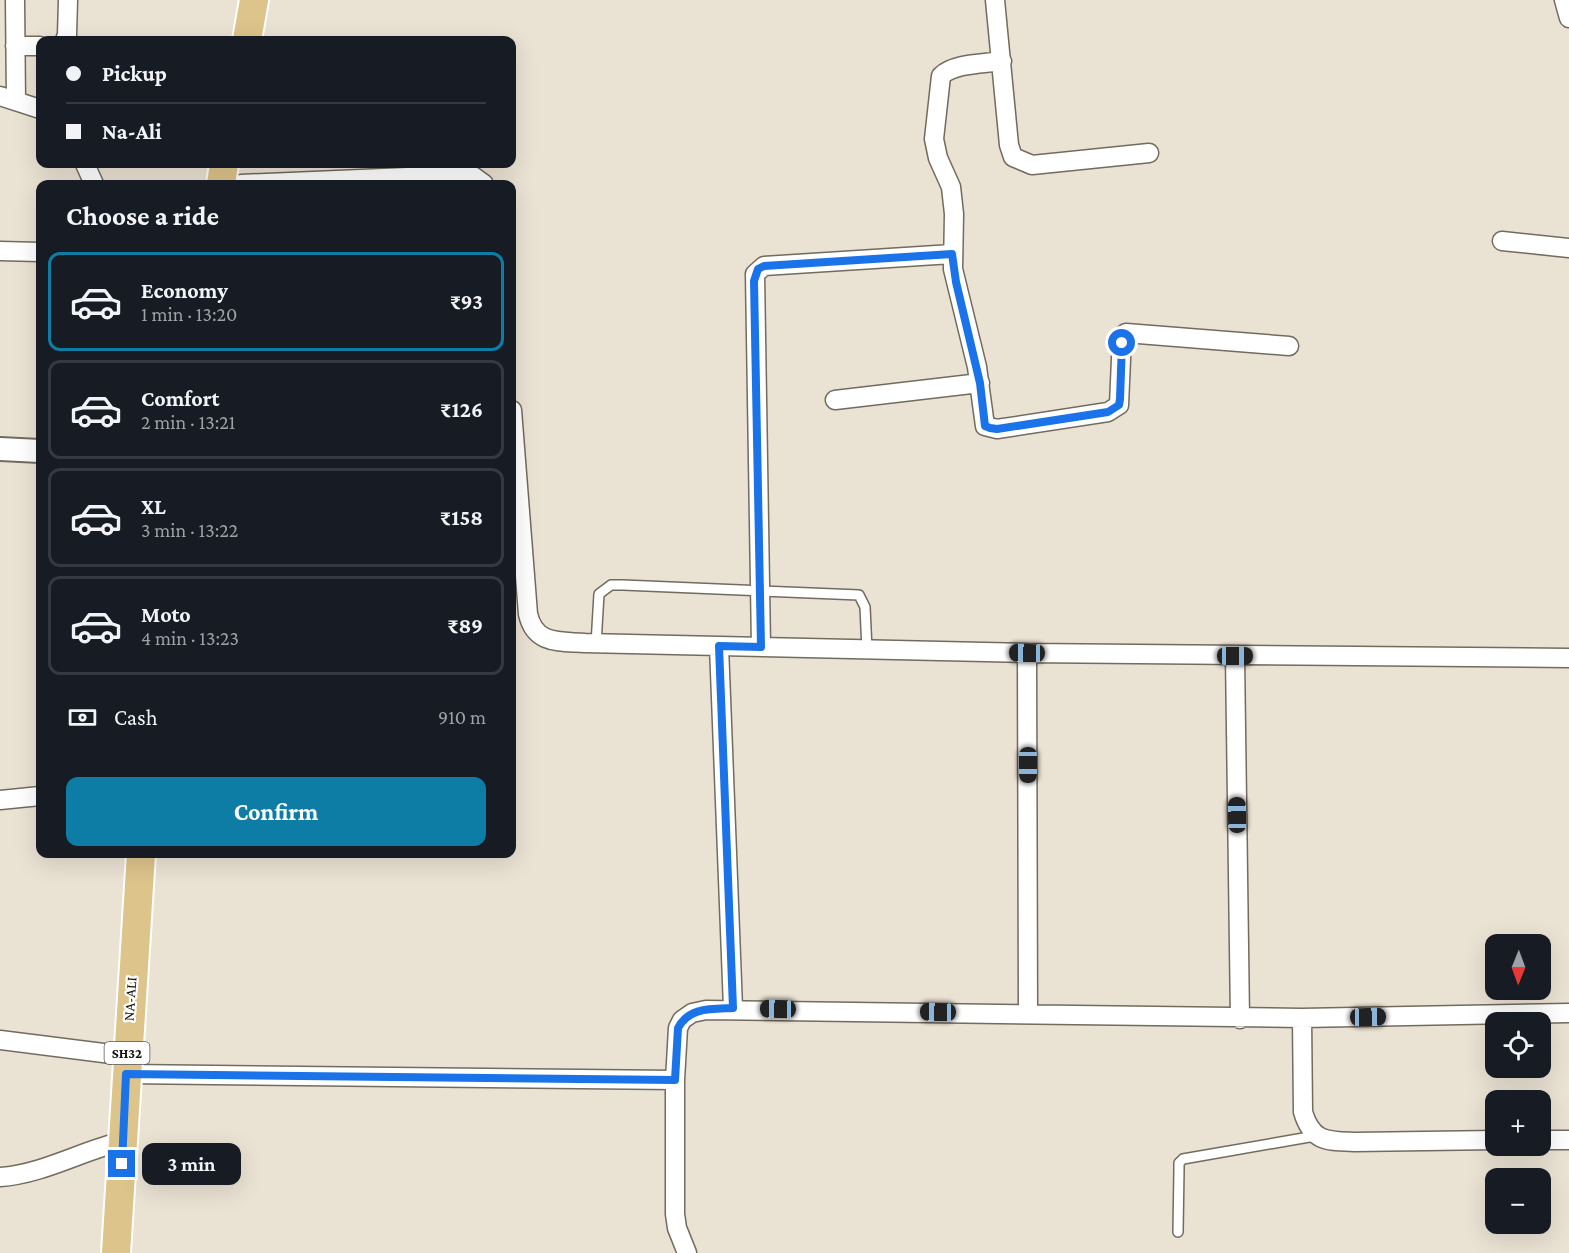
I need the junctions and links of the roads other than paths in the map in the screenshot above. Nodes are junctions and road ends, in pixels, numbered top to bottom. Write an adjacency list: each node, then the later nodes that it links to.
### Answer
1 (15, 0): 9 (street)
2 (68, 0): 7 (street)
3 (254, 0): 8 (main road)
4 (995, 0): 11 (street)
5 (1564, 0): 6 (street)
6 (1569, 18)
7 (66, 36)
8 (248, 36)
9 (15, 46): 10 (street); 12 (street)
10 (36, 46)
11 (1002, 61): 14 (street); 21 (street)
12 (8, 99): 13 (street)
13 (36, 108)
14 (1149, 153)
15 (336, 180): 16 (street)
16 (478, 180)
17 (1502, 242): 18 (street)
18 (1569, 248)
19 (0, 250): 20 (street)
20 (36, 252)
21 (952, 254): 23 (street); 28 (street)
22 (1289, 346): 23 (street)
23 (980, 383): 24 (street)
24 (835, 400)
25 (0, 449): 26 (street)
26 (36, 451)
27 (516, 456): 29 (street)
28 (760, 590): 29 (lane); 31 (street); 32 (lane)
29 (596, 644): 30 (street)
30 (719, 646): 31 (street); 39 (street)
31 (761, 647): 32 (street)
32 (867, 650): 33 (street)
33 (1027, 653): 34 (street); 40 (street)
34 (1235, 656): 35 (street); 43 (street)
35 (1569, 658)
36 (36, 796): 37 (street)
37 (0, 800)
38 (141, 858): 45 (main road, NA-ALI / SH32)
39 (733, 1008): 40 (street); 46 (street)
40 (1028, 1013): 43 (street)
41 (1569, 1013): 42 (street)
42 (1302, 1018): 43 (street); 47 (street)
43 (1240, 1019)
44 (0, 1040): 45 (street)
45 (127, 1065): 46 (street); 51 (main road, NA-ALI / SH32)
46 (675, 1080): 55 (street)
47 (1315, 1136): 48 (street); 53 (lane)
48 (1485, 1140)
49 (1551, 1140): 50 (street)
50 (1569, 1140)
51 (123, 1141): 52 (street); 54 (main road, NA-ALI / SH32)
52 (0, 1177)
53 (1178, 1232)
54 (116, 1253)
55 (687, 1253)

